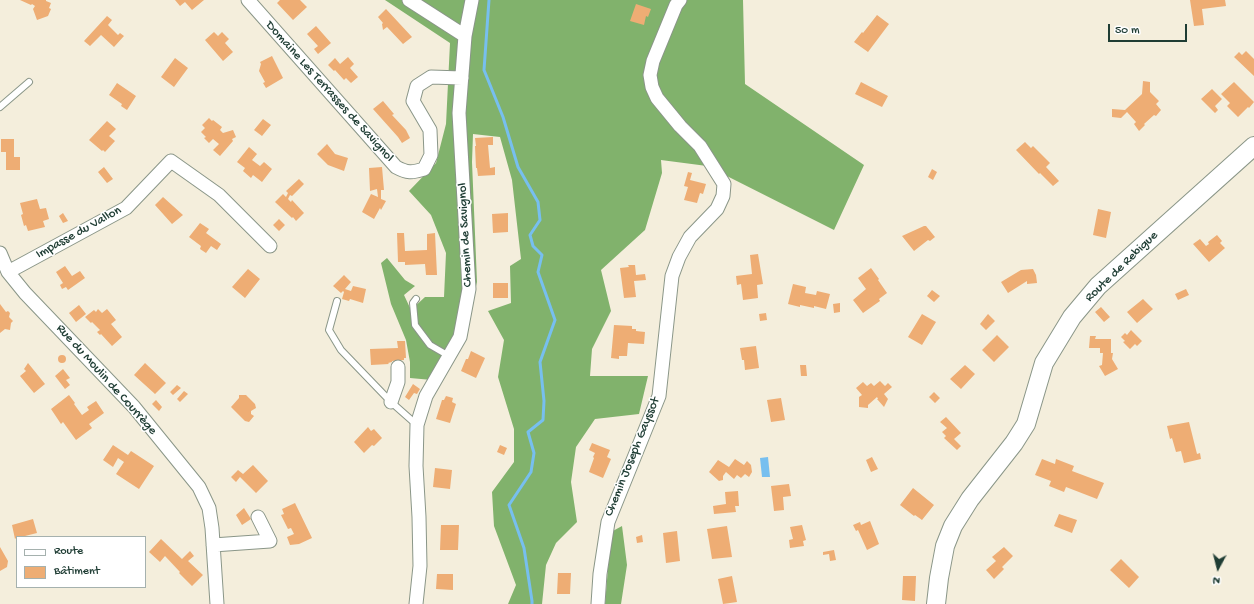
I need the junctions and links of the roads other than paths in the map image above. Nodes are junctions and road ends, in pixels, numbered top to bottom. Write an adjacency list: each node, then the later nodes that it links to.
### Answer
1 (248, 0): 6 (street, Domaine Les Terrasses de Savignol)
2 (409, 0): 5 (street)
3 (472, 0): 5 (street, Chemin de Savignol)
4 (680, 0): 23 (street, Chemin Joseph Gayssot)
5 (465, 36): 6 (street, Chemin de Savignol)
6 (462, 78): 15 (street, Chemin de Savignol)
7 (29, 82): 8 (lane)
8 (0, 107)
9 (1254, 146): 24 (street, Route de Rebigue)
10 (270, 246): 12 (street, Impasse du Vallon)
11 (0, 253): 12 (street, Rue du Moulin de Courrège)
12 (8, 272): 20 (street, Rue du Moulin de Courrège)
13 (416, 299): 15 (lane)
14 (337, 301): 17 (lane)
15 (449, 356): 18 (street, Chemin de Savignol)
16 (398, 367): 17 (street)
17 (391, 402): 18 (lane)
18 (417, 425): 22 (street, Chemin de Savignol)
19 (258, 517): 20 (street)
20 (213, 545): 21 (street, Rue du Moulin de Courrège)
21 (217, 604)
22 (416, 604)
23 (598, 604)
24 (936, 604)

